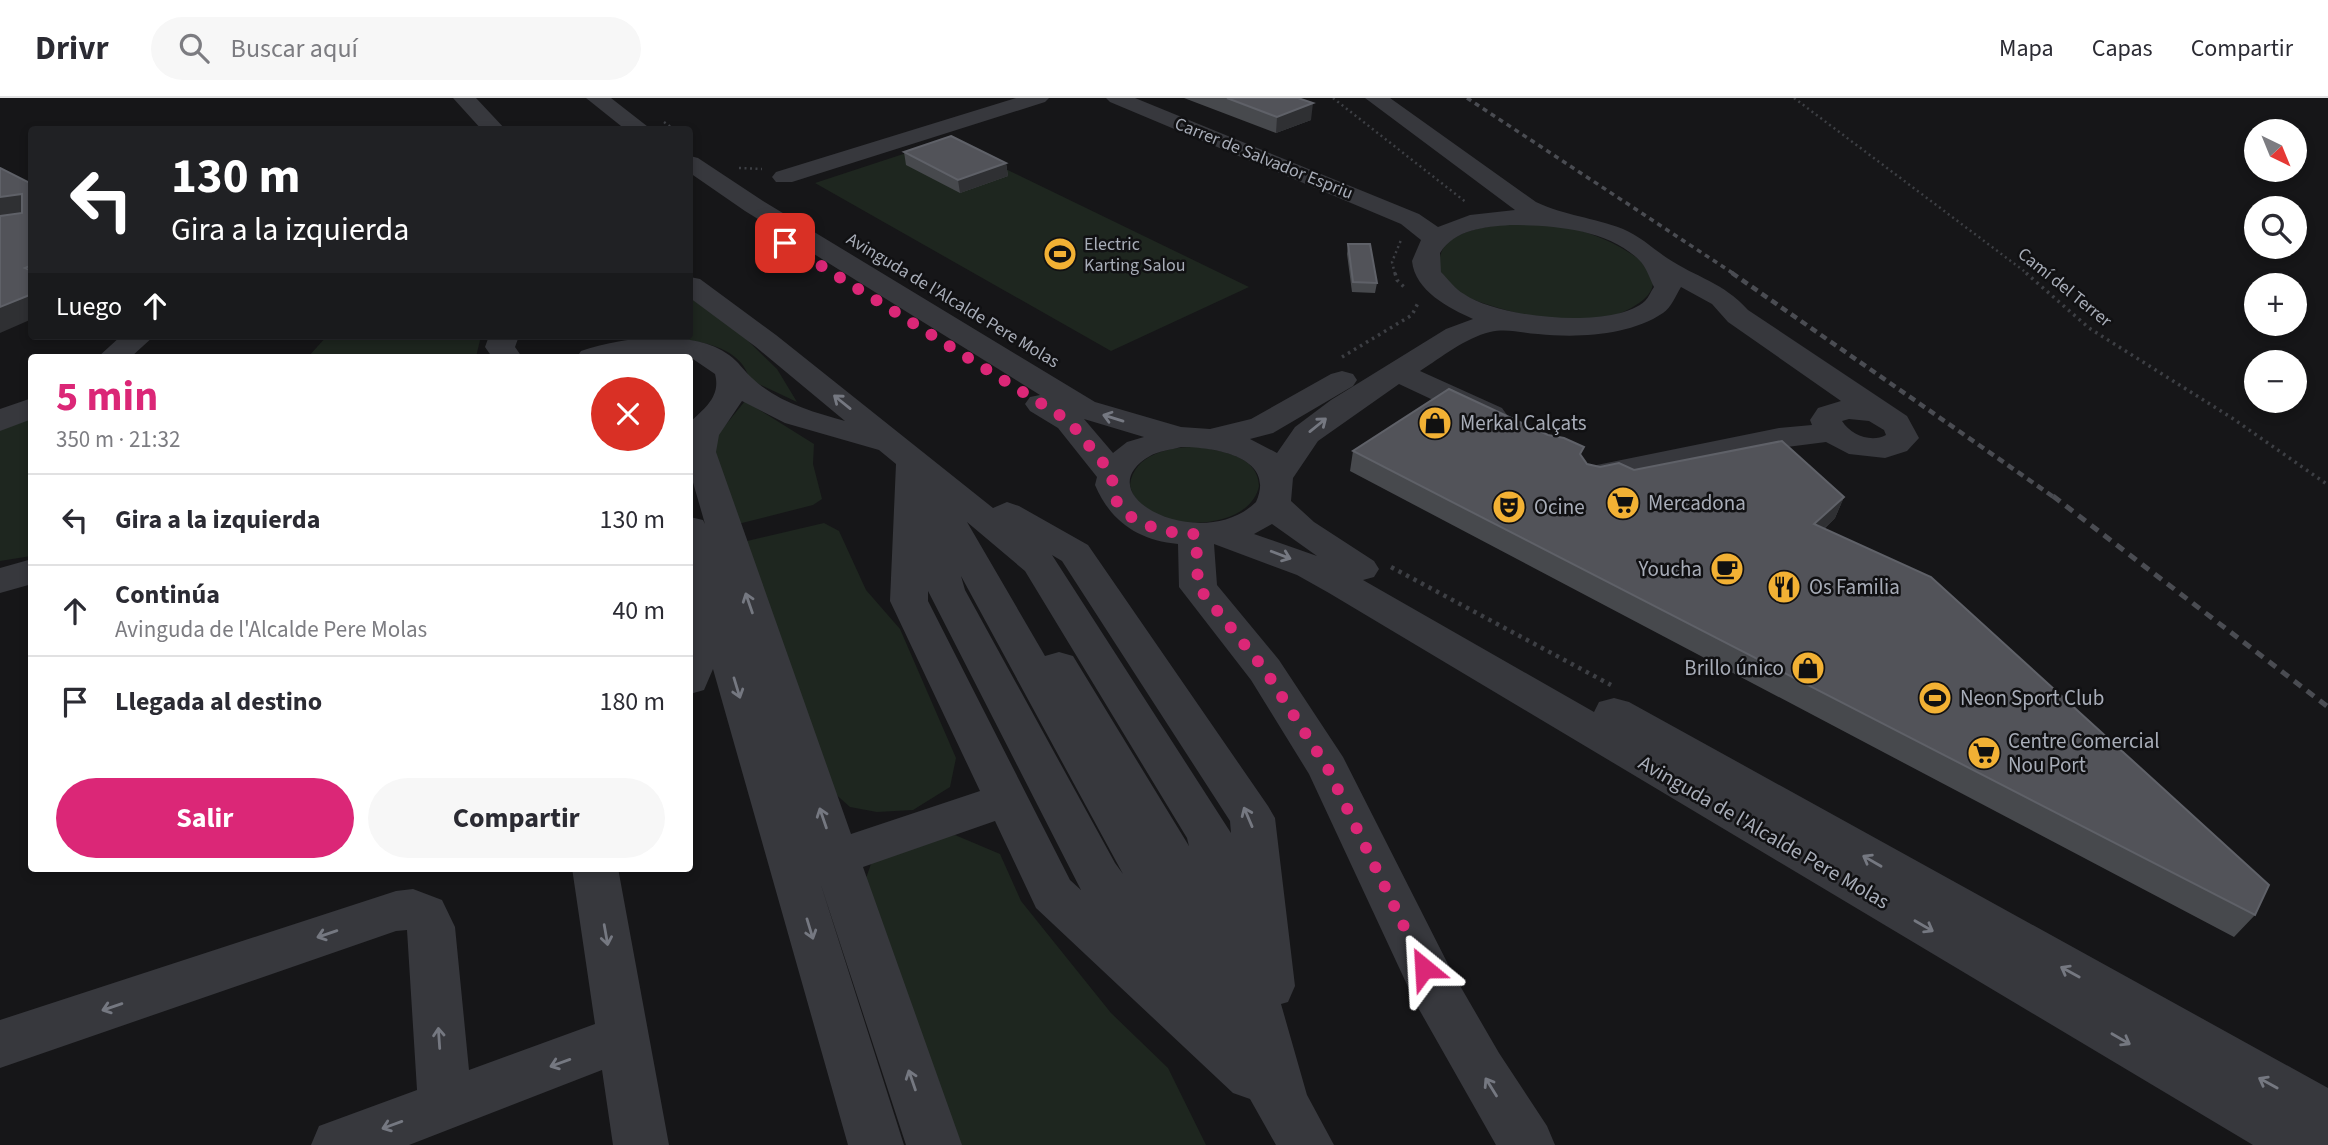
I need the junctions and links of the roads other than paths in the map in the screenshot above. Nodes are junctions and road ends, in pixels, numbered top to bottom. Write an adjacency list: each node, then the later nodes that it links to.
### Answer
1 (464, 98): 8 (street)
2 (572, 98): 9 (street)
3 (597, 98): 10 (street)
4 (1038, 98): 13 (street)
5 (1117, 98): 18 (street, Carrer de Salvador Espriu)
6 (1352, 98): 16 (street)
7 (1376, 98): 17 (street)
8 (491, 126)
9 (609, 126)
10 (636, 126)
11 (693, 164): 12 (street, Avinguda de l'Alcalde Pere Molas)
12 (724, 175): 13 (street); 15 (street, Avinguda de l'Alcalde Pere Molas)
13 (784, 177): 15 (street)
14 (693, 185): 43 (street, Avinguda de l'Alcalde Pere Molas)
15 (754, 206): 40 (street, Avinguda de l'Alcalde Pere Molas, one-way to 15)
16 (1471, 218): 17 (street, Carrer de Salvador Espriu); 18 (street, Carrer de Salvador Espriu); 19 (street)
17 (1554, 220): 20 (street)
18 (1407, 227): 19 (street, Carrer de Salvador Espriu)
19 (1435, 241): 22 (street)
20 (1657, 263): 23 (street); 24 (street)
21 (693, 287): 42 (street, one-way to 21)
22 (1446, 295): 25 (street); 41 (street)
23 (1657, 305): 24 (street); 25 (street)
24 (1738, 316): 35 (street)
25 (1511, 322): 33 (street)
26 (134, 340): 29 (street)
27 (624, 340): 30 (street)
28 (692, 340): 32 (street)
29 (117, 354)
30 (600, 354)
31 (603, 354): 32 (street)
32 (721, 364): 38 (street); 42 (street)
33 (1398, 372): 39 (street); 45 (street, one-way to 33)
34 (28, 409): 37 (street)
35 (1839, 409): 36 (street); 44 (street)
36 (1882, 415)
37 (0, 421)
38 (704, 426): 55 (street, one-way to 38)
39 (1520, 429)
40 (1179, 438): 41 (street); 43 (street)
41 (1215, 438): 45 (street)
42 (904, 452): 54 (street); 62 (street); 62 (street); 62 (street, one-way to 42)
43 (1113, 475): 46 (street)
44 (1594, 475)
45 (1274, 491): 46 (street); 61 (street, Avinguda de l'Alcalde Pere Molas, one-way to 45)
46 (1206, 534): 67 (street, one-way to 46); 68 (street, Avinguda de l'Alcalde Pere Molas, one-way to 68)
47 (693, 538): 52 (street)
48 (28, 569): 50 (street)
49 (28, 570): 51 (street)
50 (0, 571)
51 (0, 581)
52 (710, 598): 53 (street); 57 (street, one-way to 57)
53 (693, 668)
54 (1005, 800): 55 (street); 62 (street)
55 (837, 857): 57 (street); 66 (street, one-way to 55)
56 (595, 872): 58 (street, one-way to 58)
57 (792, 872): 65 (street, one-way to 65)
58 (623, 1038): 60 (street, one-way to 60); 64 (street)
59 (0, 1044): 60 (street, one-way to 59)
60 (444, 1106): 63 (street, one-way to 63)
61 (2328, 1117)
62 (1294, 1124)
63 (339, 1145)
64 (641, 1145)
65 (876, 1145)
66 (934, 1145)
67 (1527, 1145)
68 (2305, 1145)

